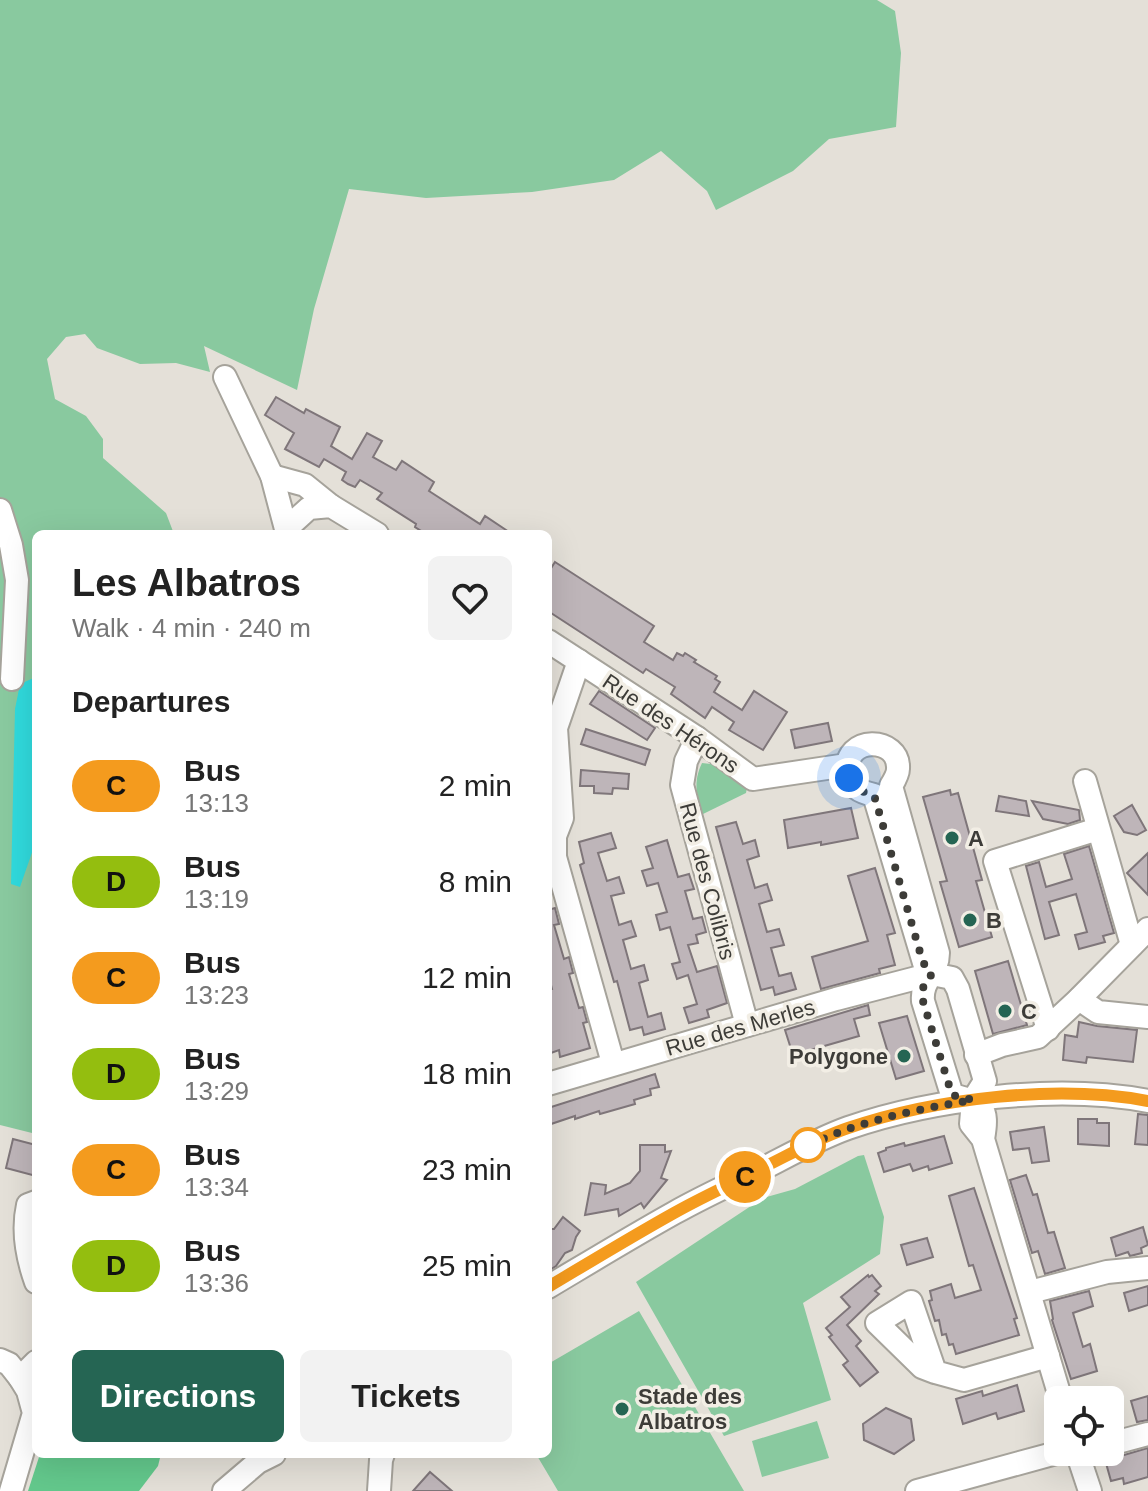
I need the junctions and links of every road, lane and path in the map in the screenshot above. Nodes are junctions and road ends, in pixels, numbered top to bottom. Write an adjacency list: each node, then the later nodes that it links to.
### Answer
1 (225, 377): 2 (street)
2 (272, 476): 3 (street); 5 (street)
3 (320, 507): 6 (street); 7 (street)
4 (0, 510): 10 (street)
5 (286, 530)
6 (289, 530)
7 (369, 530)
8 (552, 644): 9 (street, Rue des Hérons)
9 (579, 661): 11 (street, Rue des Hérons); 22 (street)
10 (12, 679)
11 (697, 738): 12 (street, Rue des Hérons); 19 (street, Rue des Colibris)
12 (847, 765): 16 (street); 16 (street)
13 (1085, 781): 14 (street)
14 (1098, 829): 15 (street); 20 (street)
15 (1140, 937): 17 (street)
16 (932, 974): 19 (street, Rue des Merles); 21 (street); 24 (street)
17 (1079, 999): 18 (street); 20 (street)
18 (1148, 1017)
19 (747, 1025): 22 (street, Rue des Merles)
20 (1048, 1029): 21 (street)
21 (976, 1055): 24 (street)
22 (613, 1063): 23 (street, Rue des Merles)
23 (552, 1083)
24 (973, 1100): 25 (street); 29 (street); 30 (street)
25 (1148, 1101)
26 (32, 1204): 27 (street)
27 (32, 1266)
28 (1148, 1268): 30 (street)
29 (552, 1285)
30 (1030, 1292): 31 (street)
31 (1048, 1356): 34 (street); 36 (street)
32 (0, 1360): 35 (street)
33 (32, 1364): 35 (street)
34 (935, 1372)
35 (10, 1378): 37 (street)
36 (1057, 1386)
37 (32, 1406)
38 (32, 1420): 46 (street)
39 (1148, 1434): 40 (street)
40 (1124, 1440)
41 (1044, 1456): 45 (street)
42 (261, 1458): 47 (street)
43 (383, 1458): 48 (street)
44 (1082, 1466): 49 (street)
45 (921, 1483)
46 (11, 1491)
47 (224, 1491)
48 (379, 1491)
49 (1090, 1491)

